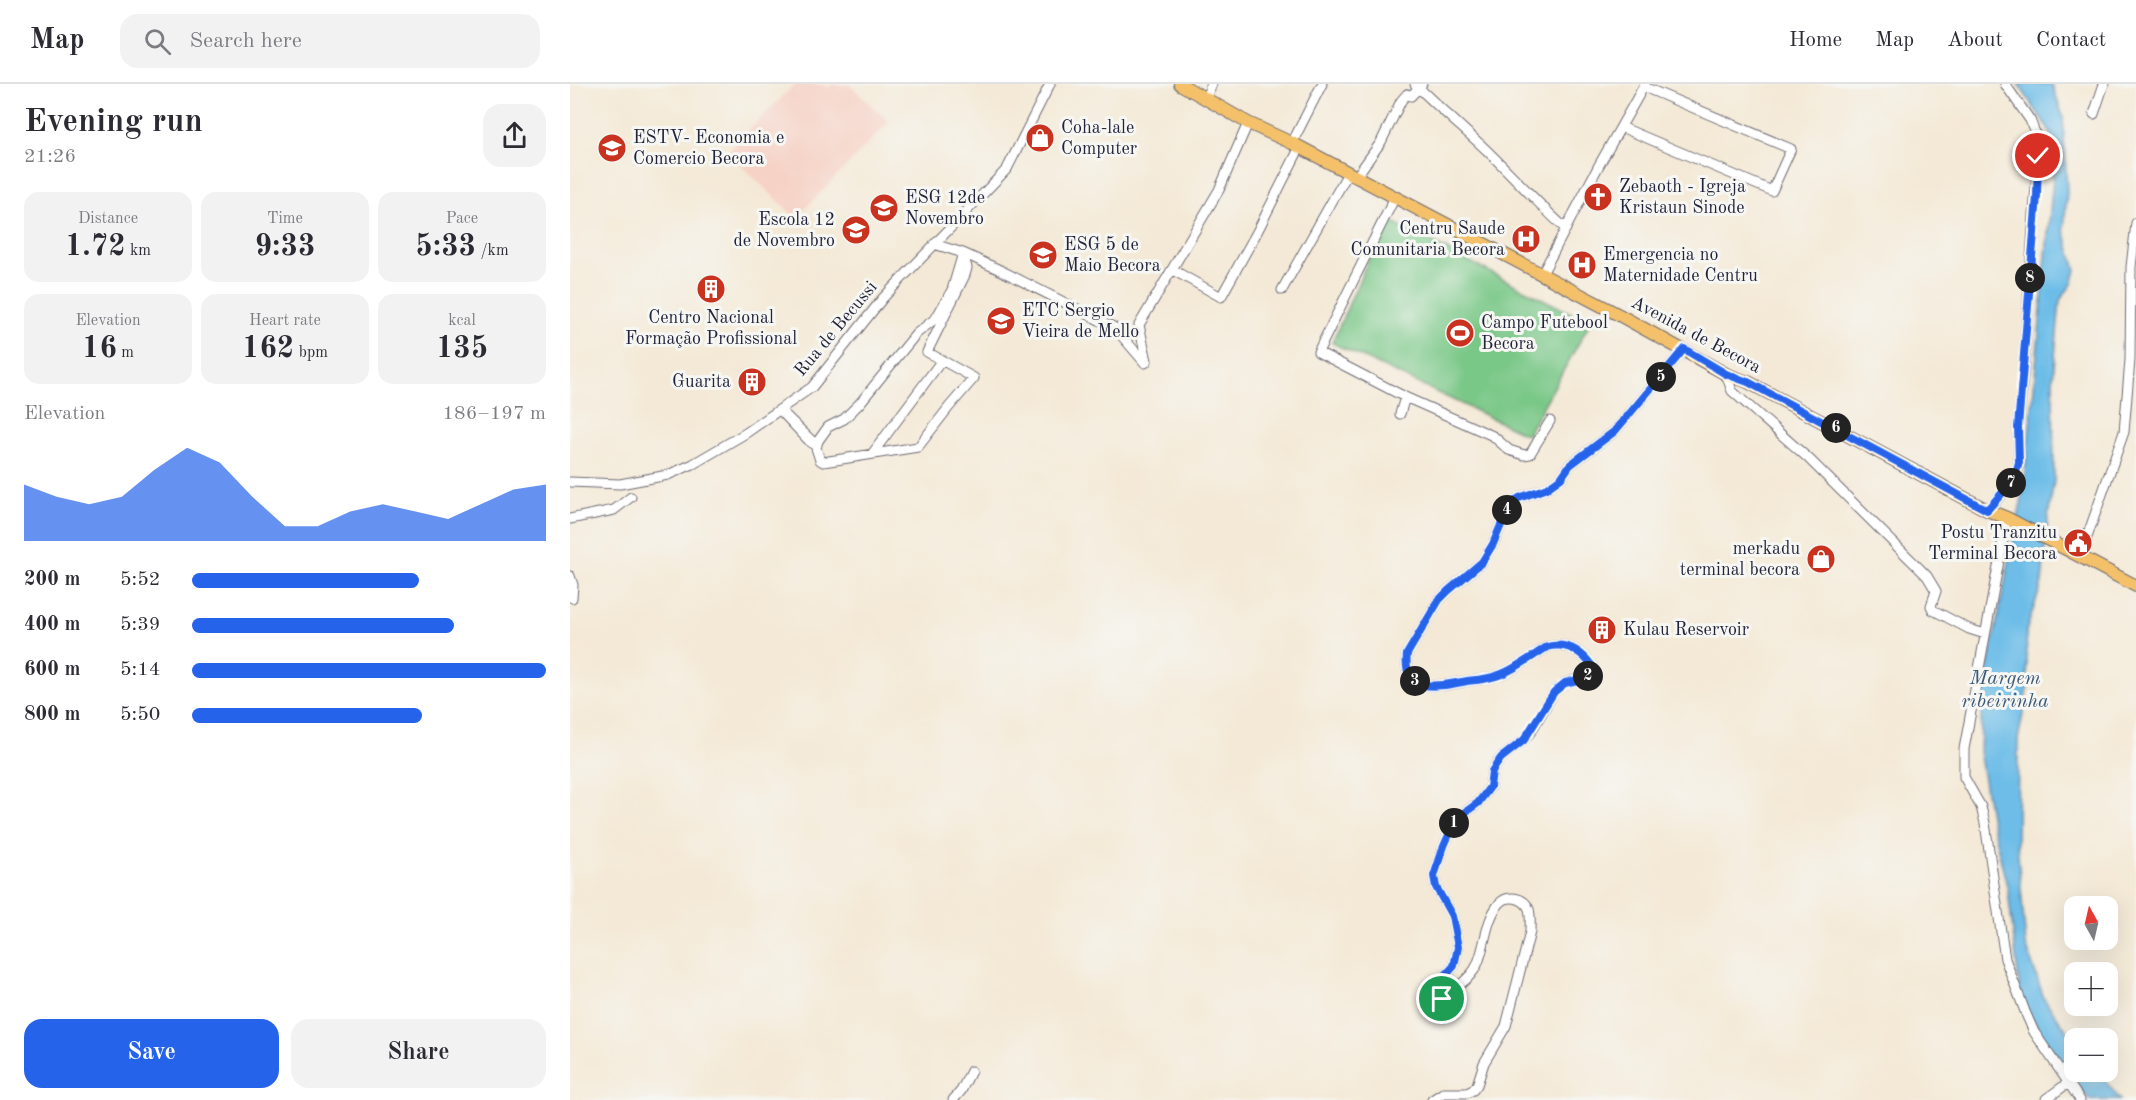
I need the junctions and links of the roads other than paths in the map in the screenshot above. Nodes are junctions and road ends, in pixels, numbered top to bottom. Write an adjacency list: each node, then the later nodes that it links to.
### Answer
1 (1050, 84): 18 (street, Rua de Becussi)
2 (1180, 84): 9 (main road, Avenida de Becora)
3 (1212, 84): 9 (street)
4 (1322, 84): 13 (street)
5 (2005, 84): 32 (street)
6 (2104, 84): 10 (street)
7 (1418, 85): 14 (street); 17 (street)
8 (1644, 85): 12 (street); 12 (street)
9 (1206, 98): 11 (main road, Avenida de Becora)
10 (2094, 114)
11 (1248, 123): 13 (main road, Avenida de Becora); 20 (street)
12 (1621, 127): 17 (street)
13 (1296, 145): 14 (main road, Avenida de Becora); 20 (street)
14 (1352, 175): 15 (main road, Avenida de Becora); 22 (street)
15 (1395, 197): 21 (main road, Avenida de Becora); 26 (street)
16 (2136, 223): 35 (street)
17 (1566, 229): 21 (street)
18 (934, 244): 19 (street); 30 (street, Rua de Becussi)
19 (963, 253): 20 (street); 24 (street); 29 (street)
20 (1173, 270)
21 (1542, 274): 23 (main road, Avenida de Becora)
22 (1282, 290)
23 (1684, 349): 25 (main road, Avenida de Becora); 44 (street)
24 (942, 360): 29 (street); 29 (street)
25 (1726, 374): 32 (main road, Avenida de Becora); 39 (street)
26 (1406, 397): 27 (street); 28 (street)
27 (1400, 414)
28 (1550, 421)
29 (872, 454)
30 (570, 482)
31 (631, 497): 33 (street)
32 (1987, 510): 34 (main road, Avenida de Becora)
33 (570, 519)
34 (2012, 520): 35 (main road, Avenida de Becora); 39 (street)
35 (2080, 557): 37 (main road, Avenida de Becora)
36 (570, 576): 38 (street)
37 (2136, 586)
38 (572, 598)
39 (1985, 634): 41 (street)
40 (971, 1071): 43 (street)
41 (2068, 1083): 42 (street); 45 (street)
42 (2046, 1099)
43 (953, 1100)
44 (1432, 1100)
45 (2080, 1100)

